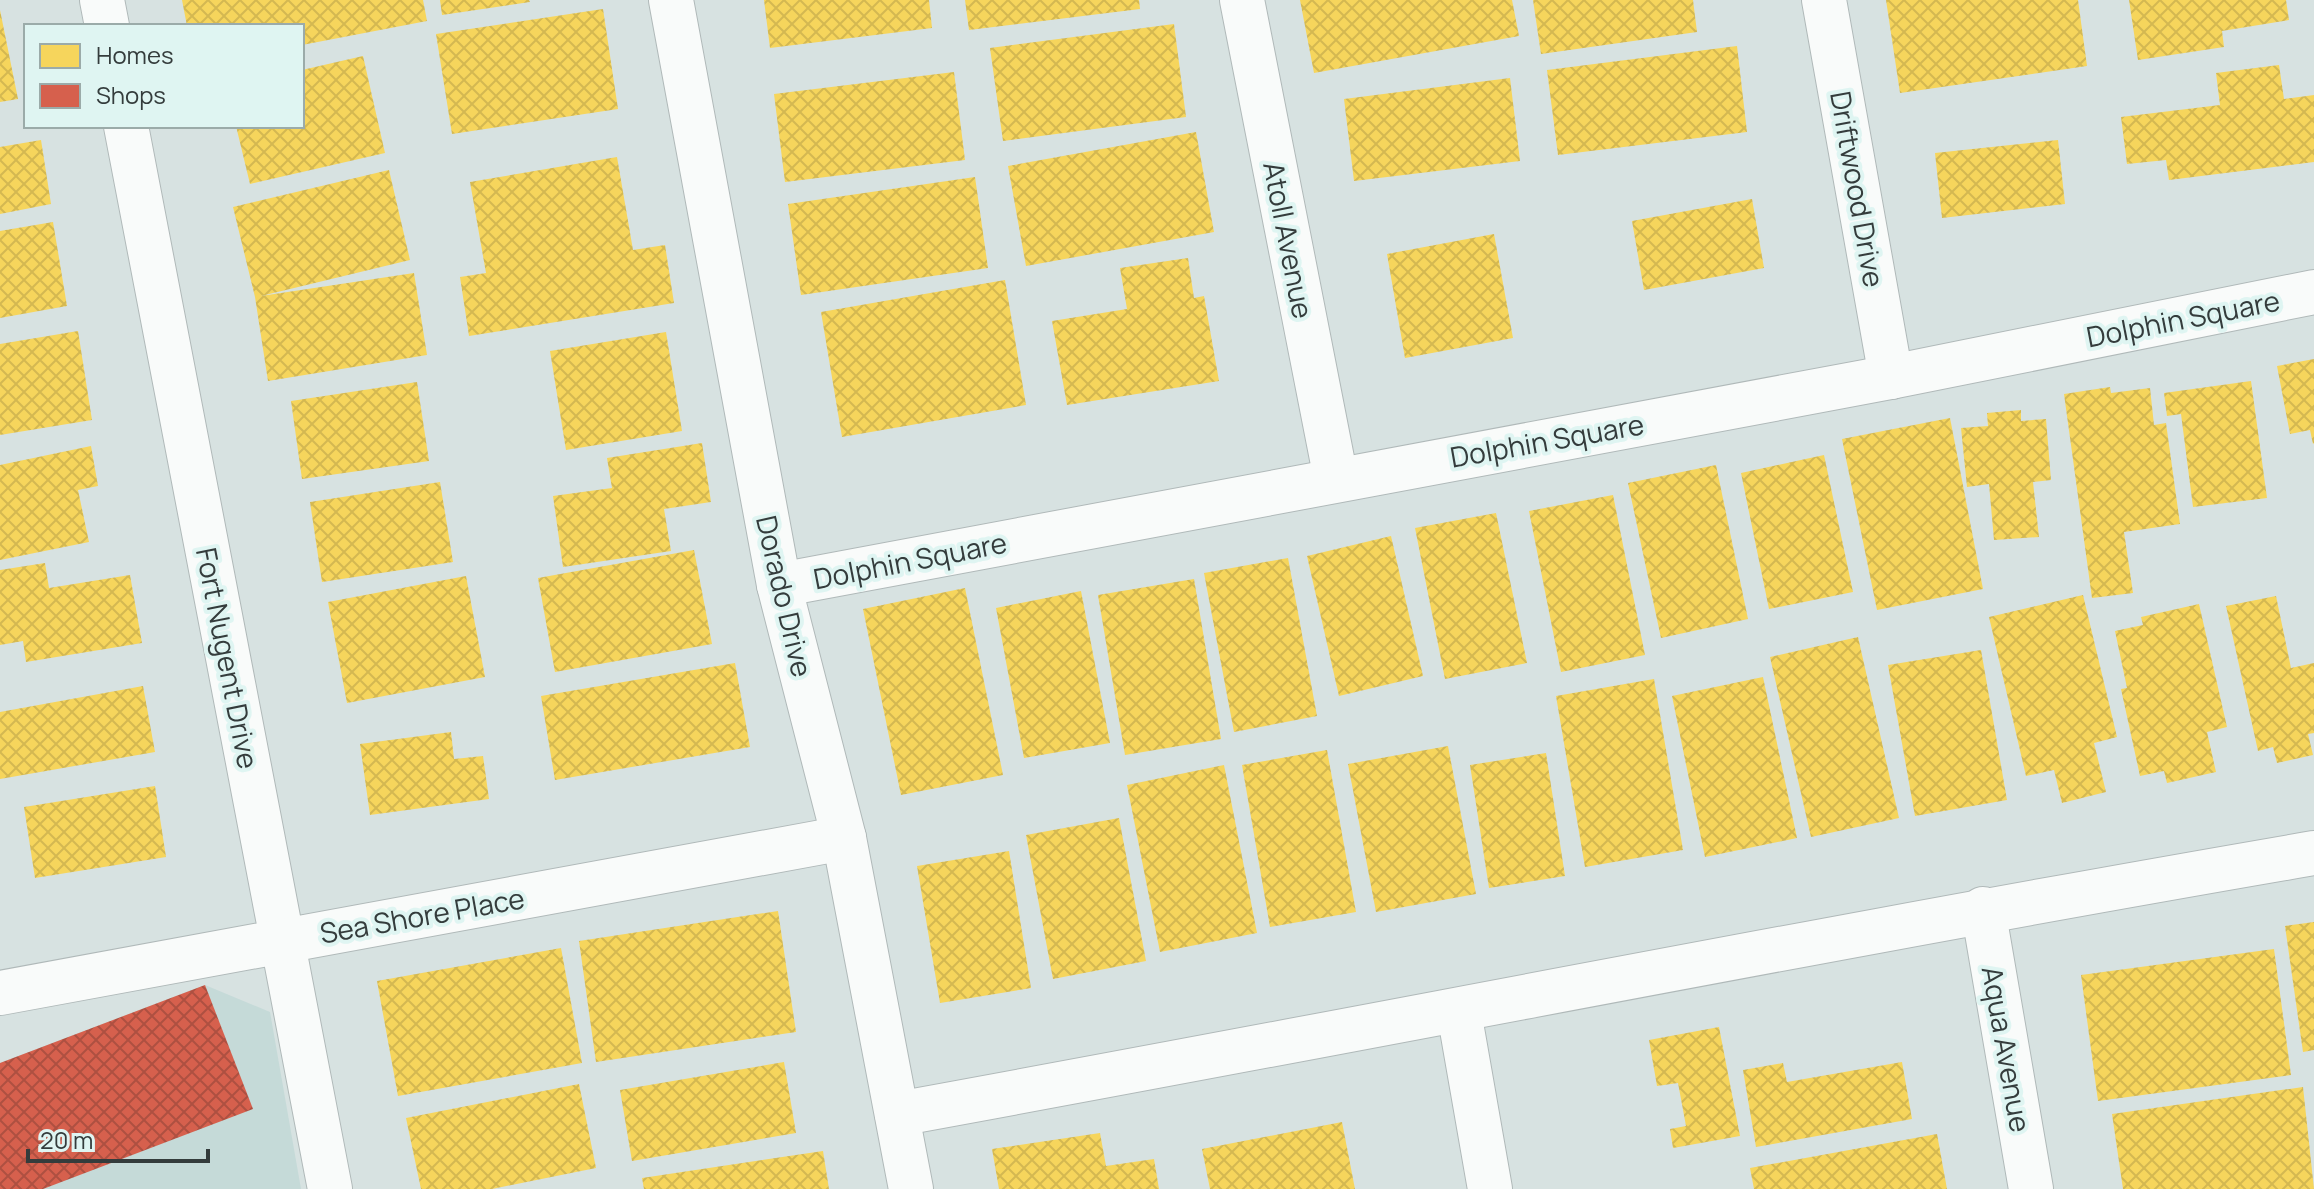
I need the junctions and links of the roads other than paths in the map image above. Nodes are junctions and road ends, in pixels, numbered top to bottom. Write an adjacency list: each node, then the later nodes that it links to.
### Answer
1 (102, 0): 5 (street)
2 (671, 0): 10 (street, Dorado Drive)
3 (1242, 0): 9 (street, Atoll Avenue)
4 (1824, 0): 8 (street, Driftwood Drive)
5 (107, 24)
6 (126, 128): 14 (street, Fort Nugent Drive)
7 (2314, 292): 8 (street, Dolphin Square)
8 (1891, 377): 9 (street, Dolphin Square)
9 (1336, 479): 10 (street, Dolphin Square)
10 (779, 585): 11 (street, Dorado Drive)
11 (844, 838): 14 (street, Sea Shore Place); 17 (street, Dorado Drive)
12 (2314, 853): 13 (street)
13 (1983, 909): 16 (street); 21 (street, Aqua Avenue)
14 (282, 940): 15 (street, Sea Shore Place); 18 (street, Fort Nugent Drive)
15 (0, 993)
16 (1459, 1012): 17 (street); 20 (street)
17 (897, 1114): 19 (street, Dorado Drive)
18 (330, 1189)
19 (911, 1189)
20 (1490, 1189)
21 (2031, 1189)

